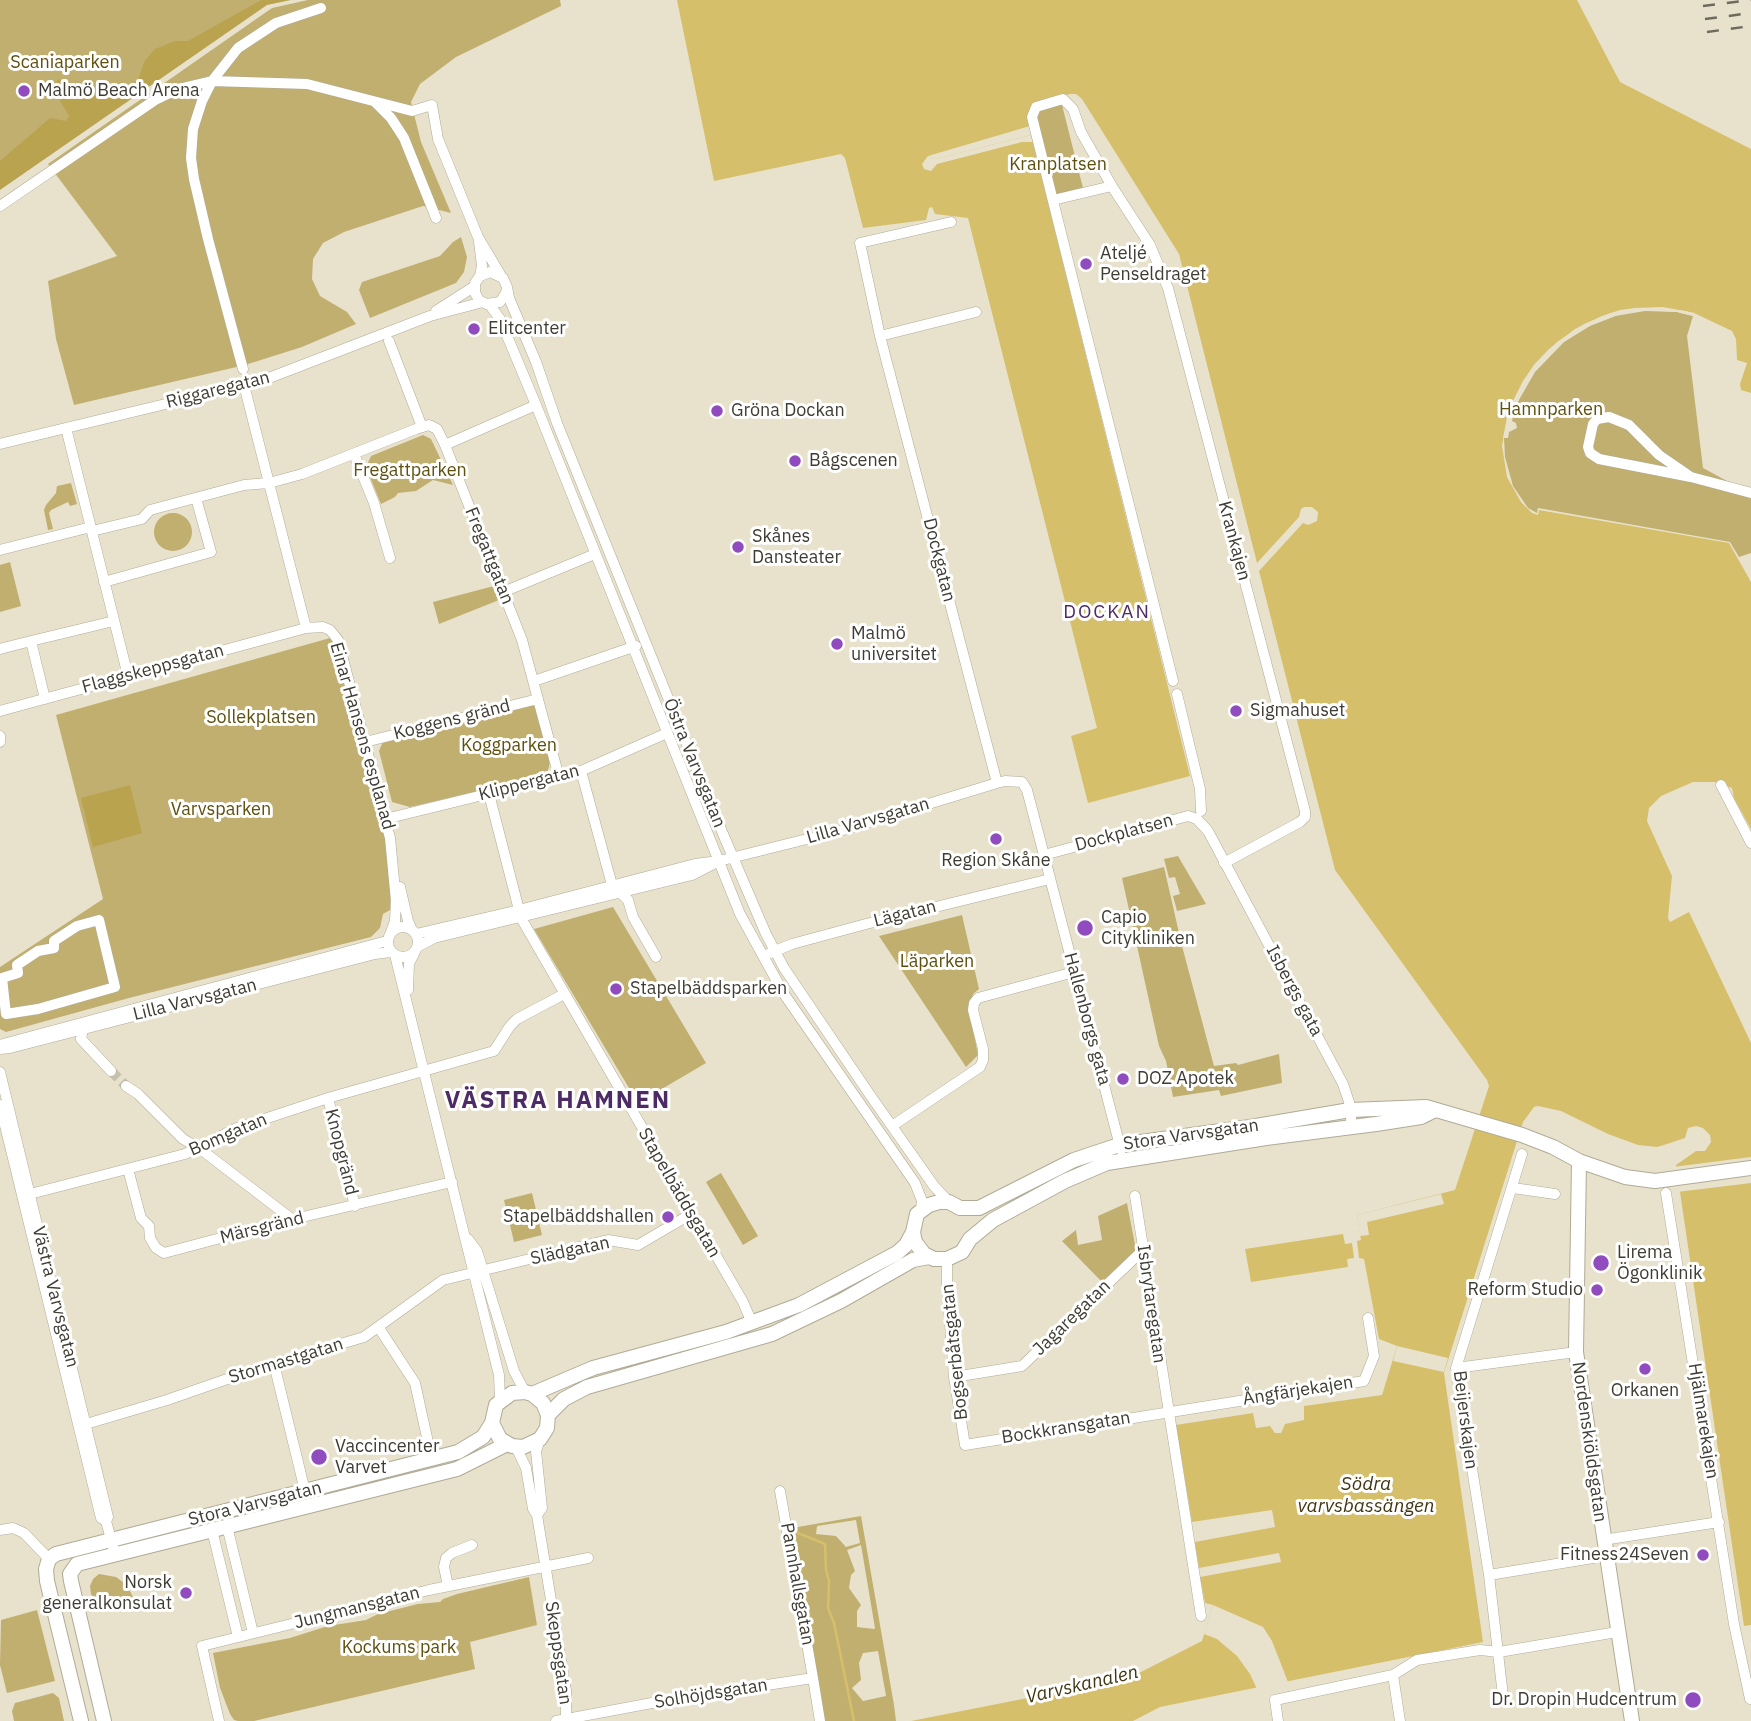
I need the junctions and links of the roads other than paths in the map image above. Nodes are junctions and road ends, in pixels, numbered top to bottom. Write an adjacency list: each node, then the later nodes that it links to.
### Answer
1 (321, 8): 2 (street)
2 (212, 81): 3 (street); 6 (street); 19 (street)
3 (373, 100): 7 (street); 9 (street)
4 (1112, 186): 5 (street); 5 (street, Krankajen); 65 (street, Krankajen)
5 (1053, 200): 45 (street, Krankajen)
6 (0, 206)
7 (436, 218)
8 (951, 222): 17 (street, Dockgatan)
9 (478, 237): 10 (street); 11 (street)
10 (500, 274): 11 (street); 13 (street)
11 (480, 276): 12 (street)
12 (475, 286): 14 (street); 16 (street, Riggaregatan)
13 (507, 287): 14 (street); 40 (street, Östra Varvsgatan)
14 (486, 303): 16 (street, Riggaregatan); 21 (street, Östra Varvsgatan)
15 (976, 312): 17 (street)
16 (430, 316): 20 (street, Riggaregatan)
17 (880, 336): 56 (street, Dockgatan)
18 (389, 341): 22 (street)
19 (243, 369)
20 (244, 385): 23 (street, Riggaregatan); 28 (street, Einar Hansens esplanad)
21 (536, 405): 25 (street); 33 (street, Östra Varvsgatan)
22 (422, 427): 25 (street); 26 (street)
23 (66, 428): 24 (street, Riggaregatan); 31 (street)
24 (0, 444)
25 (445, 445): 36 (street, Fregattgatan)
26 (354, 454): 28 (street); 34 (street)
27 (1691, 477): 27 (street); 29 (street)
28 (269, 483): 30 (street); 38 (street, Einar Hansens esplanad)
29 (1751, 493)
30 (196, 498): 31 (street); 35 (street)
31 (91, 529): 32 (street); 35 (street)
32 (0, 550)
33 (595, 554): 36 (street); 41 (street, Östra Varvsgatan)
34 (390, 558)
35 (104, 582): 37 (street)
36 (503, 593): 44 (street, Fregattgatan)
37 (114, 621): 39 (street); 43 (street)
38 (306, 628): 43 (street, Flaggskeppsgatan); 53 (street, Einar Hansens esplanad)
39 (31, 641): 42 (street); 47 (street)
40 (645, 642): 41 (street); 63 (street, Östra Varvsgatan)
41 (632, 647): 44 (street); 50 (street, Östra Varvsgatan)
42 (0, 649)
43 (128, 676): 47 (street, Flaggskeppsgatan)
44 (534, 681): 48 (street, Fregattgatan)
45 (1173, 681)
46 (1177, 694): 59 (street)
47 (45, 699): 49 (street, Flaggskeppsgatan)
48 (538, 699): 53 (street, Koggens gränd); 55 (street, Fregattgatan)
49 (0, 711)
50 (667, 733): 54 (street, Klippergatan); 64 (street, Östra Varvsgatan)
51 (0, 736): 52 (street)
52 (0, 742)
53 (365, 742): 60 (street, Einar Hansens esplanad)
54 (581, 771): 55 (street, Klippergatan); 68 (street)
55 (559, 777): 58 (street, Klippergatan)
56 (997, 783): 62 (street, Lilla Varvsgatan); 63 (street, Lilla Varvsgatan)
57 (1721, 785): 61 (street)
58 (489, 794): 60 (street, Klippergatan); 70 (street, Stapelbäddsgatan)
59 (1201, 811)
60 (385, 819): 66 (street, Einar Hansens esplanad)
61 (1751, 843)
62 (1044, 855): 65 (street, Dockplatsen); 67 (street)
63 (733, 858): 64 (street, Lilla Varvsgatan); 74 (street, Östra Varvsgatan)
64 (719, 861): 68 (street, Lilla Varvsgatan); 69 (street, Lilla Varvsgatan); 77 (street, Östra Varvsgatan)
65 (1223, 862): 90 (street, Isbergs gata)
66 (394, 866): 71 (street, Einar Hansens esplanad); 72 (street, Einar Hansens esplanad)
67 (1050, 880): 74 (street, Lägatan); 78 (street, Hallenborgs gata)
68 (612, 885): 69 (street); 70 (street, Lilla Varvsgatan)
69 (622, 893): 70 (street, Lilla Varvsgatan); 76 (street)
70 (520, 914): 71 (street, Lilla Varvsgatan); 73 (street, Lilla Varvsgatan); 79 (street, Stapelbäddsgatan)
71 (414, 932): 72 (street); 73 (street)
72 (389, 937): 75 (street); 83 (street, Lilla Varvsgatan)
73 (416, 949): 75 (street); 80 (street)
74 (774, 951): 77 (street, Lägatan); 92 (street, Östra Varvsgatan)
75 (393, 954): 80 (street); 82 (street, Lilla Varvsgatan)
76 (656, 957)
77 (763, 957): 108 (street, Östra Varvsgatan)
78 (1074, 972): 92 (street); 95 (street, Hallenborgs gata)
79 (564, 994): 84 (street, Bomgatan); 109 (street, Stapelbäddsgatan)
80 (407, 1005): 84 (street)
81 (6, 1014): 81 (street)
82 (83, 1029): 83 (street, Lilla Varvsgatan); 85 (street)
83 (0, 1047)
84 (425, 1070): 88 (street, Bomgatan); 100 (street)
85 (111, 1071)
86 (0, 1072): 103 (street, Västra Varvsgatan)
87 (126, 1086): 94 (street)
88 (328, 1098): 94 (street, Bomgatan); 107 (street, Knopgränd)
89 (0, 1105): 137 (street, Västra Varvsgatan)
90 (1350, 1110): 91 (street, Stora Varvsgatan); 93 (street, Isbergs gata); 95 (street, Stora Varvsgatan)
91 (1435, 1111): 93 (street, Stora Varvsgatan); 97 (street, Stora Varvsgatan)
92 (892, 1126): 106 (street, Östra Varvsgatan)
93 (1352, 1126): 95 (street, Stora Varvsgatan)
94 (199, 1148): 99 (street, Bomgatan); 110 (street)
95 (1121, 1152): 106 (street, Stora Varvsgatan); 112 (street, Stora Varvsgatan)
96 (1522, 1154): 102 (street, Beijerskajen)
97 (1579, 1161): 101 (street); 120 (street, Nordenskiöldsgatan)
98 (1751, 1168): 101 (street)
99 (128, 1169): 103 (street, Bomgatan); 110 (street, Märsgränd)
100 (452, 1182): 107 (street, Märsgränd); 116 (street)
101 (1670, 1184): 138 (street, Hjälmarekajen)
102 (1513, 1188): 104 (street); 122 (street, Beijerskajen)
103 (30, 1194): 129 (street, Västra Varvsgatan)
104 (1555, 1195)
105 (1135, 1196): 113 (street, Isbrytaregatan)
106 (954, 1205): 108 (street, Stora Varvsgatan); 112 (street)
107 (355, 1206): 110 (street, Märsgränd)
108 (921, 1210): 111 (street)
109 (691, 1214): 116 (street, Slädgatan); 118 (street, Stapelbäddsgatan)
110 (293, 1220)
111 (913, 1232): 114 (street); 118 (street)
112 (970, 1239): 115 (street, Stora Varvsgatan)
113 (1143, 1251): 123 (street, Jagaregatan); 126 (street, Isbrytaregatan)
114 (929, 1256): 115 (street); 127 (street)
115 (947, 1259): 123 (street, Bogserbåtsgatan)
116 (478, 1271): 119 (street, Stormastgatan); 124 (street); 125 (street)
117 (1368, 1318): 126 (street, Ångfärjekajen)
118 (752, 1324): 124 (street)
119 (379, 1328): 121 (street, Stormastgatan); 131 (street)
120 (1576, 1352): 122 (street); 142 (street, Nordenskiöldsgatan)
121 (274, 1364): 129 (street, Stormastgatan); 134 (street)
122 (1456, 1368): 149 (street, Beijerskajen)
123 (954, 1377): 132 (street, Bogserbåtsgatan)
124 (529, 1393): 125 (street); 127 (street)
125 (500, 1400): 128 (street, Stora Varvsgatan)
126 (1167, 1411): 132 (street, Bockkransgatan); 151 (street, Isbrytaregatan)
127 (548, 1415): 130 (street)
128 (492, 1423): 133 (street); 134 (street, Stora Varvsgatan)
129 (86, 1424): 137 (street, Västra Varvsgatan)
130 (540, 1439): 133 (street, Stora Varvsgatan); 136 (street)
131 (428, 1442)
132 (965, 1445)
133 (512, 1446): 136 (street); 139 (street, Stora Varvsgatan)
134 (305, 1491): 141 (street, Stora Varvsgatan)
135 (780, 1491): 157 (street, Pannhallsgatan)
136 (537, 1516): 148 (street)
137 (106, 1521): 141 (street, Västra Varvsgatan)
138 (1719, 1522): 142 (street); 159 (street, Hjälmarekajen)
139 (219, 1528): 144 (street, Stora Varvsgatan); 153 (street); 154 (street)
140 (0, 1530): 147 (street)
141 (111, 1539): 144 (street, Västra Varvsgatan); 147 (street, Stora Varvsgatan)
142 (1603, 1540): 152 (street, Nordenskiöldsgatan)
143 (472, 1545): 150 (street)
144 (115, 1554): 162 (street, Stora Varvsgatan)
145 (588, 1558): 148 (street, Jungmansgatan)
146 (1593, 1558): 149 (street)
147 (49, 1559): 161 (street)
148 (544, 1565): 150 (street, Jungmansgatan); 160 (street, Skeppsgatan)
149 (1489, 1575): 155 (street, Beijerskajen)
150 (448, 1586): 153 (street, Jungmansgatan)
151 (1201, 1616)
152 (1617, 1632): 155 (street); 167 (street, Nordenskiöldsgatan)
153 (253, 1633): 154 (street, Jungmansgatan)
154 (238, 1637): 163 (street, Jungmansgatan)
155 (1499, 1652): 156 (street); 158 (street, Beijerskajen)
156 (1393, 1675): 165 (street); 166 (street)
157 (813, 1678): 160 (street, Solhöjdsgatan); 164 (street)
158 (1503, 1696)
159 (1750, 1699)
160 (563, 1720)
161 (81, 1721)
162 (104, 1721)
163 (219, 1721)
164 (820, 1721)
165 (1278, 1721)
166 (1400, 1721)
167 (1632, 1721)

